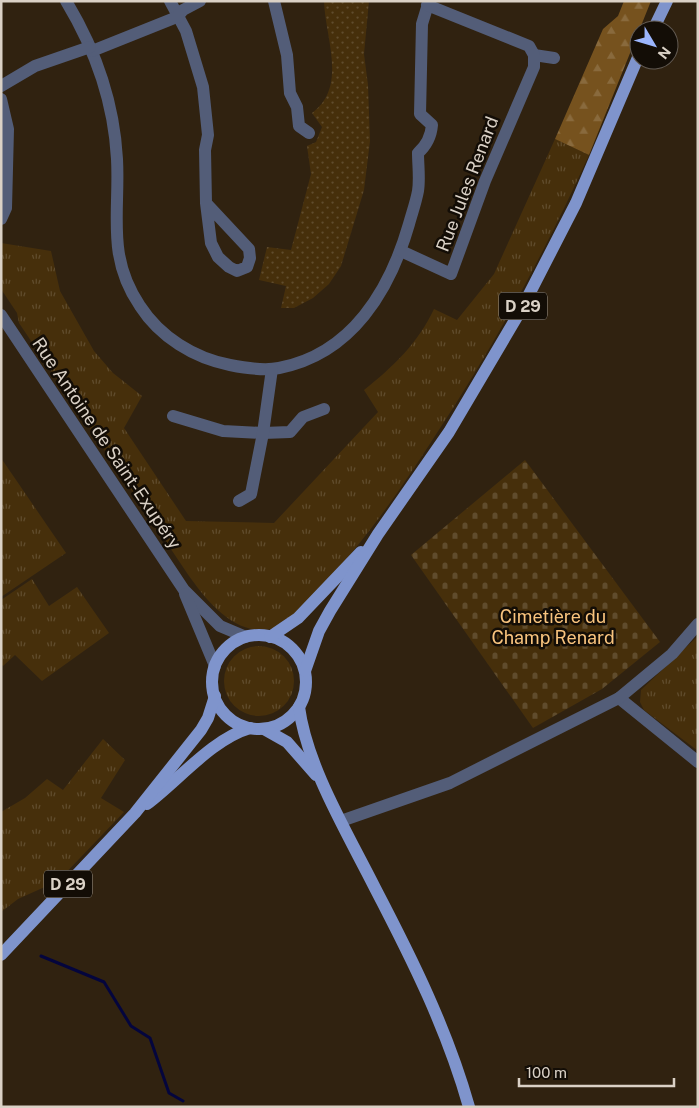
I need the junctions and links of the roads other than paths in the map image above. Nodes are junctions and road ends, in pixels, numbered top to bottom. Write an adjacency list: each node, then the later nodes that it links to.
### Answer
1 (66, 1): 11 (street)
2 (170, 1): 8 (street)
3 (200, 1): 8 (street)
4 (274, 1): 17 (street)
5 (658, 1): 9 (main road)
6 (667, 1): 10 (main road)
7 (428, 3): 12 (street); 20 (street)
8 (177, 17): 11 (street); 18 (street)
9 (651, 20)
10 (658, 20)
11 (91, 49): 15 (street); 22 (street)
12 (534, 55): 13 (street); 20 (street, Rue Jules Renard)
13 (554, 58)
14 (632, 70): 27 (main road, D 29)
15 (1, 86)
16 (1, 99): 19 (street)
17 (309, 133)
18 (206, 203): 18 (street)
19 (1, 219)
20 (401, 252): 22 (street)
21 (1, 315): 28 (street, Rue Antoine de Saint-Exupéry)
22 (272, 369): 25 (street)
23 (324, 409): 25 (street)
24 (173, 416): 25 (street)
25 (263, 434): 26 (street)
26 (239, 501)
27 (378, 534): 31 (main road, D 29); 33 (main road, D 29)
28 (184, 590): 30 (street, Rue Antoine de Saint-Exupéry); 32 (street, Rue Antoine de Saint-Exupéry)
29 (698, 624): 35 (street)
30 (246, 637): 31 (main road); 32 (main road)
31 (270, 637): 33 (main road)
32 (216, 666): 34 (main road)
33 (305, 671): 36 (main road)
34 (215, 696): 37 (main road); 41 (main road, D 29)
35 (619, 698): 39 (street); 42 (street)
36 (299, 707): 38 (main road); 40 (main road)
37 (250, 728): 38 (main road); 41 (main road, D 29)
38 (264, 729): 40 (main road)
39 (698, 762)
40 (324, 785): 42 (main road)
41 (135, 813): 43 (main road, D 29)
42 (341, 821): 44 (main road)
43 (1, 955)
44 (469, 1107)

